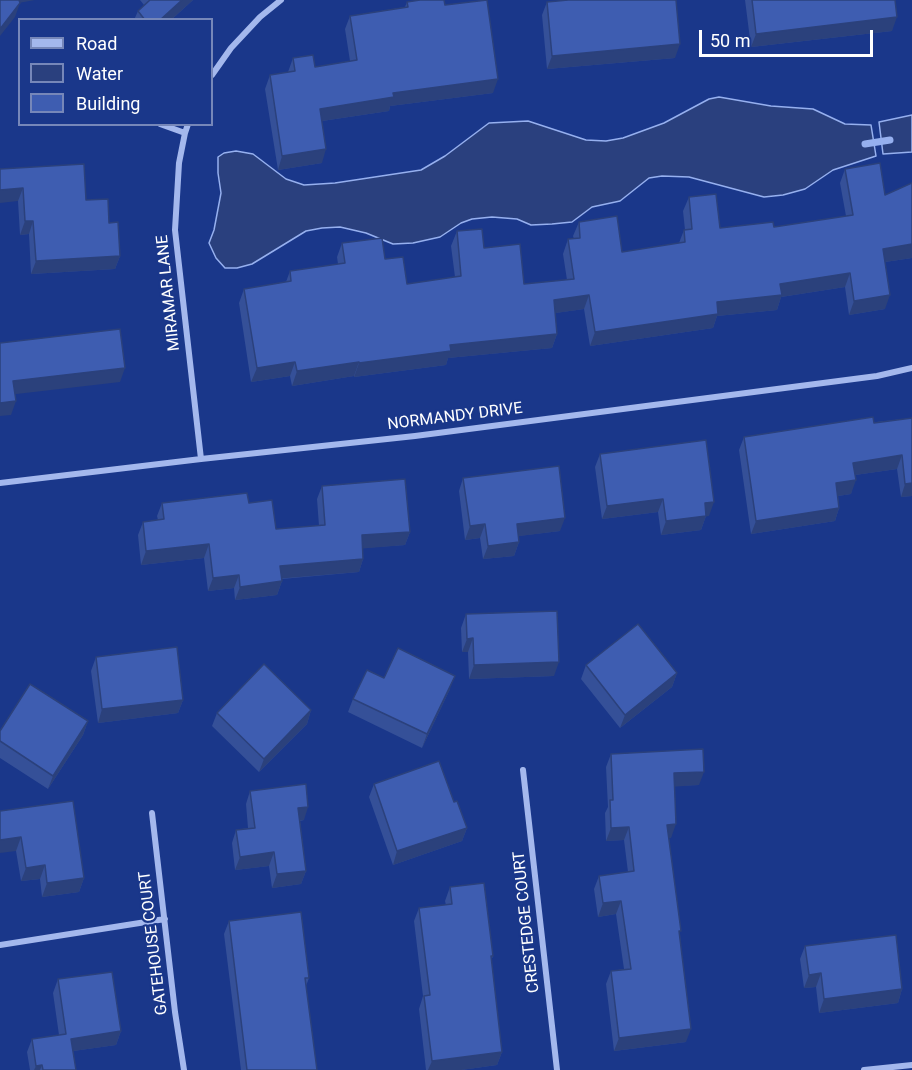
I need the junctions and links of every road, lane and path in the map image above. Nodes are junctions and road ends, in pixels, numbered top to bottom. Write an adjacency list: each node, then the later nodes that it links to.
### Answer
1 (281, 0): 2 (street)
2 (213, 74)
3 (166, 126): 5 (street)
4 (187, 126): 5 (street, MIRAMAR LANE)
5 (185, 133): 7 (street, MIRAMAR LANE)
6 (912, 368): 7 (street, NORMANDY DRIVE)
7 (201, 459): 8 (street, NORMANDY DRIVE)
8 (0, 483)
9 (523, 770): 15 (street, CRESTEDGE COURT)
10 (152, 813): 11 (street, GATEHOUSE COURT)
11 (165, 920): 12 (street); 14 (street, GATEHOUSE COURT)
12 (0, 945)
13 (912, 1065): 16 (street)
14 (184, 1070)
15 (557, 1070)
16 (864, 1070)

